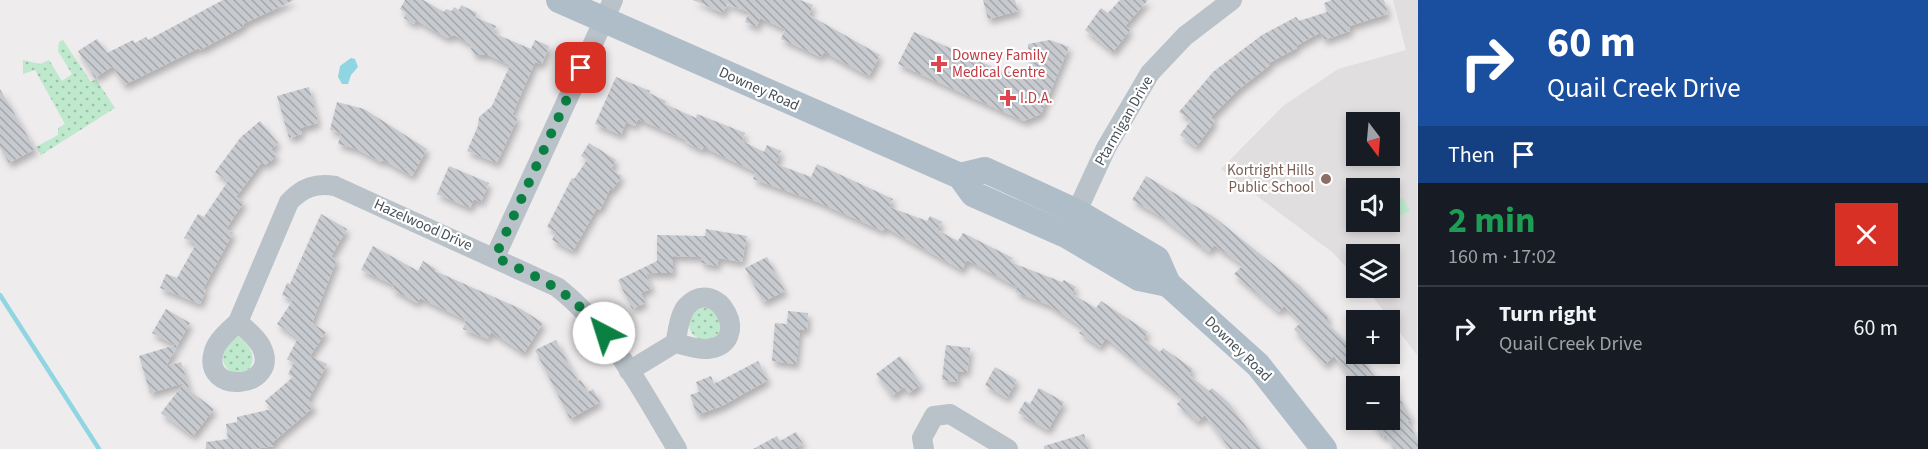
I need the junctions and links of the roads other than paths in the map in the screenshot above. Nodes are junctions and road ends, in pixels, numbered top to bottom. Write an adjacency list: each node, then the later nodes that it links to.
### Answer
1 (559, 0): 3 (main road, Downey Road)
2 (1232, 0): 5 (street, Ptarmigan Drive)
3 (608, 10): 4 (main road, Downey Road); 7 (street)
4 (960, 176): 5 (main road, Downey Road); 6 (main road, Downey Road)
5 (1077, 212): 6 (street, Ptarmigan Drive); 8 (main road, Downey Road)
6 (1066, 235): 8 (main road, Downey Road)
7 (495, 257): 9 (street, Hazelwood Drive); 11 (street, Hazelwood Drive)
8 (1168, 284): 15 (main road, Downey Road)
9 (238, 322)
10 (675, 343): 11 (street)
11 (629, 370): 12 (street, Hazelwood Drive)
12 (677, 449)
13 (924, 449): 14 (street)
14 (1008, 449)
15 (1324, 449)

